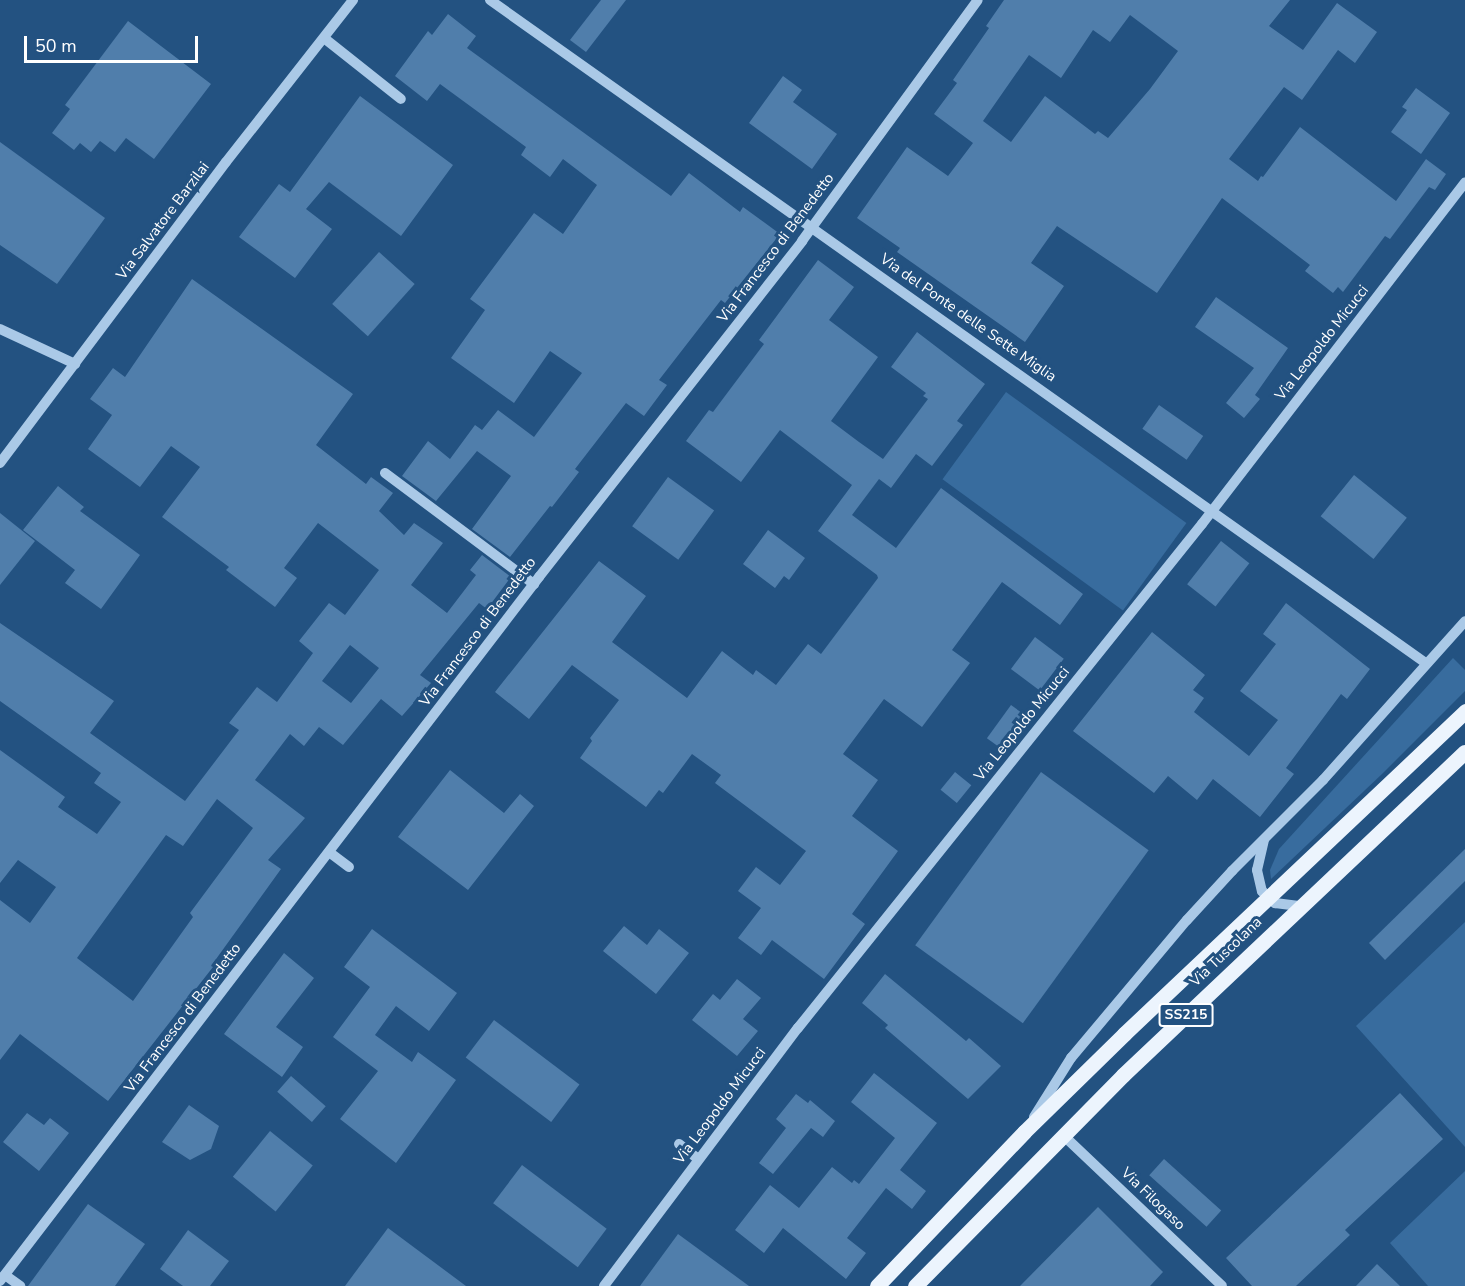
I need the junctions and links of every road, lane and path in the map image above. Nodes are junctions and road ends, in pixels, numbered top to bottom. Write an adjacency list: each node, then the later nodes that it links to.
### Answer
1 (353, 0): 4 (street, Via Salvatore Barzilai)
2 (490, 0): 7 (street, Via del Ponte delle Sette Miglia)
3 (978, 0): 7 (street, Via Francesco di Benedetto)
4 (324, 38): 5 (street); 9 (street, Via Salvatore Barzilai)
5 (401, 99)
6 (1465, 182): 12 (street, Via Leopoldo Micucci)
7 (812, 227): 12 (street, Via del Ponte delle Sette Miglia); 13 (street, Via Francesco di Benedetto)
8 (0, 329): 9 (street)
9 (75, 363): 10 (street, Via Salvatore Barzilai)
10 (0, 463)
11 (385, 473): 13 (street)
12 (1212, 509): 15 (street, Via del Ponte delle Sette Miglia); 26 (street, Via Leopoldo Micucci)
13 (534, 584): 19 (street, Via Francesco di Benedetto)
14 (1465, 621): 15 (street, Via Tuscolana)
15 (1427, 663): 18 (street, Via Tuscolana)
16 (1465, 711): 21 (main road, Via Tuscolana / SS215)
17 (1465, 752): 22 (main road, Via Tuscolana / SS215)
18 (1264, 840): 21 (street); 23 (street, Via Tuscolana)
19 (330, 852): 20 (street); 27 (street, Via Francesco di Benedetto)
20 (349, 867)
21 (1268, 898): 22 (street); 23 (main road, Via Tuscolana / SS215)
22 (1301, 906): 24 (main road, Via Tuscolana / SS215)
23 (1024, 1132): 30 (main road, Via Tuscolana / SS215)
24 (1063, 1135): 31 (main road, Via Tuscolana / SS215); 32 (street, Via Filogaso)
25 (679, 1144): 26 (street)
26 (698, 1159): 29 (street, Via Leopoldo Micucci)
27 (2, 1278): 28 (street)
28 (20, 1286)
29 (604, 1286)
30 (877, 1286)
31 (915, 1286)
32 (1222, 1286)

